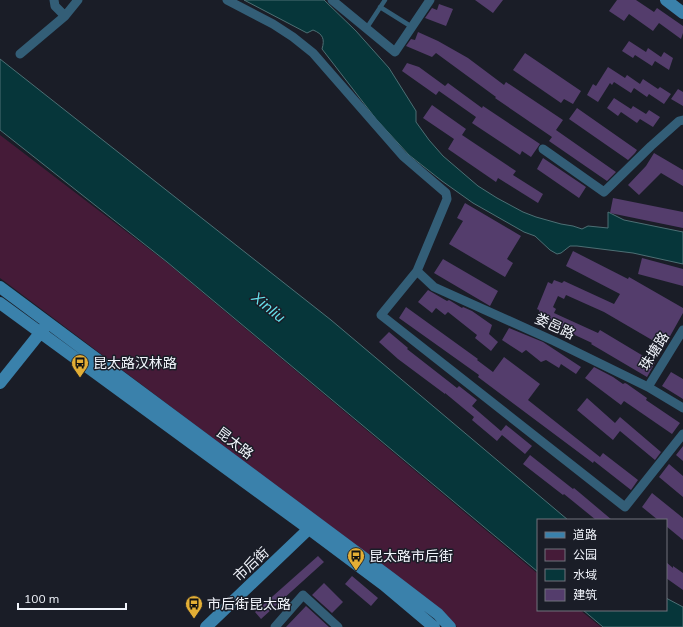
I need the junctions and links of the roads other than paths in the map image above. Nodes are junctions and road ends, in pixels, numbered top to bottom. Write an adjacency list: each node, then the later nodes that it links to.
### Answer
1 (54, 0): 10 (street)
2 (78, 0): 10 (street)
3 (227, 0): 16 (street)
4 (385, 0): 8 (lane)
5 (666, 0): 9 (main road)
6 (334, 1): 12 (street)
7 (427, 1): 11 (street)
8 (380, 7): 11 (lane); 12 (lane)
9 (683, 13)
10 (65, 16): 13 (street)
11 (412, 27): 12 (street)
12 (366, 29)
13 (20, 54)
14 (683, 120): 15 (street)
15 (543, 150)
16 (417, 271): 23 (street, 娄邑路); 25 (street)
17 (0, 287): 19 (main road, 昆太路)
18 (0, 303): 21 (main road, 昆太路)
19 (48, 323): 21 (main road); 26 (main road, 昆太路)
20 (683, 330): 23 (street, 珠塘路)
21 (40, 333): 22 (main road); 26 (main road, 昆太路)
22 (0, 383)
23 (648, 387): 24 (street, 娄邑路)
24 (683, 408)
25 (683, 434)
26 (312, 526): 27 (main road, 昆太路); 28 (main road, 市后街); 31 (main road, 昆太路)
27 (432, 626)
28 (206, 627)
29 (276, 627): 30 (street)
30 (338, 627)
31 (450, 627)

